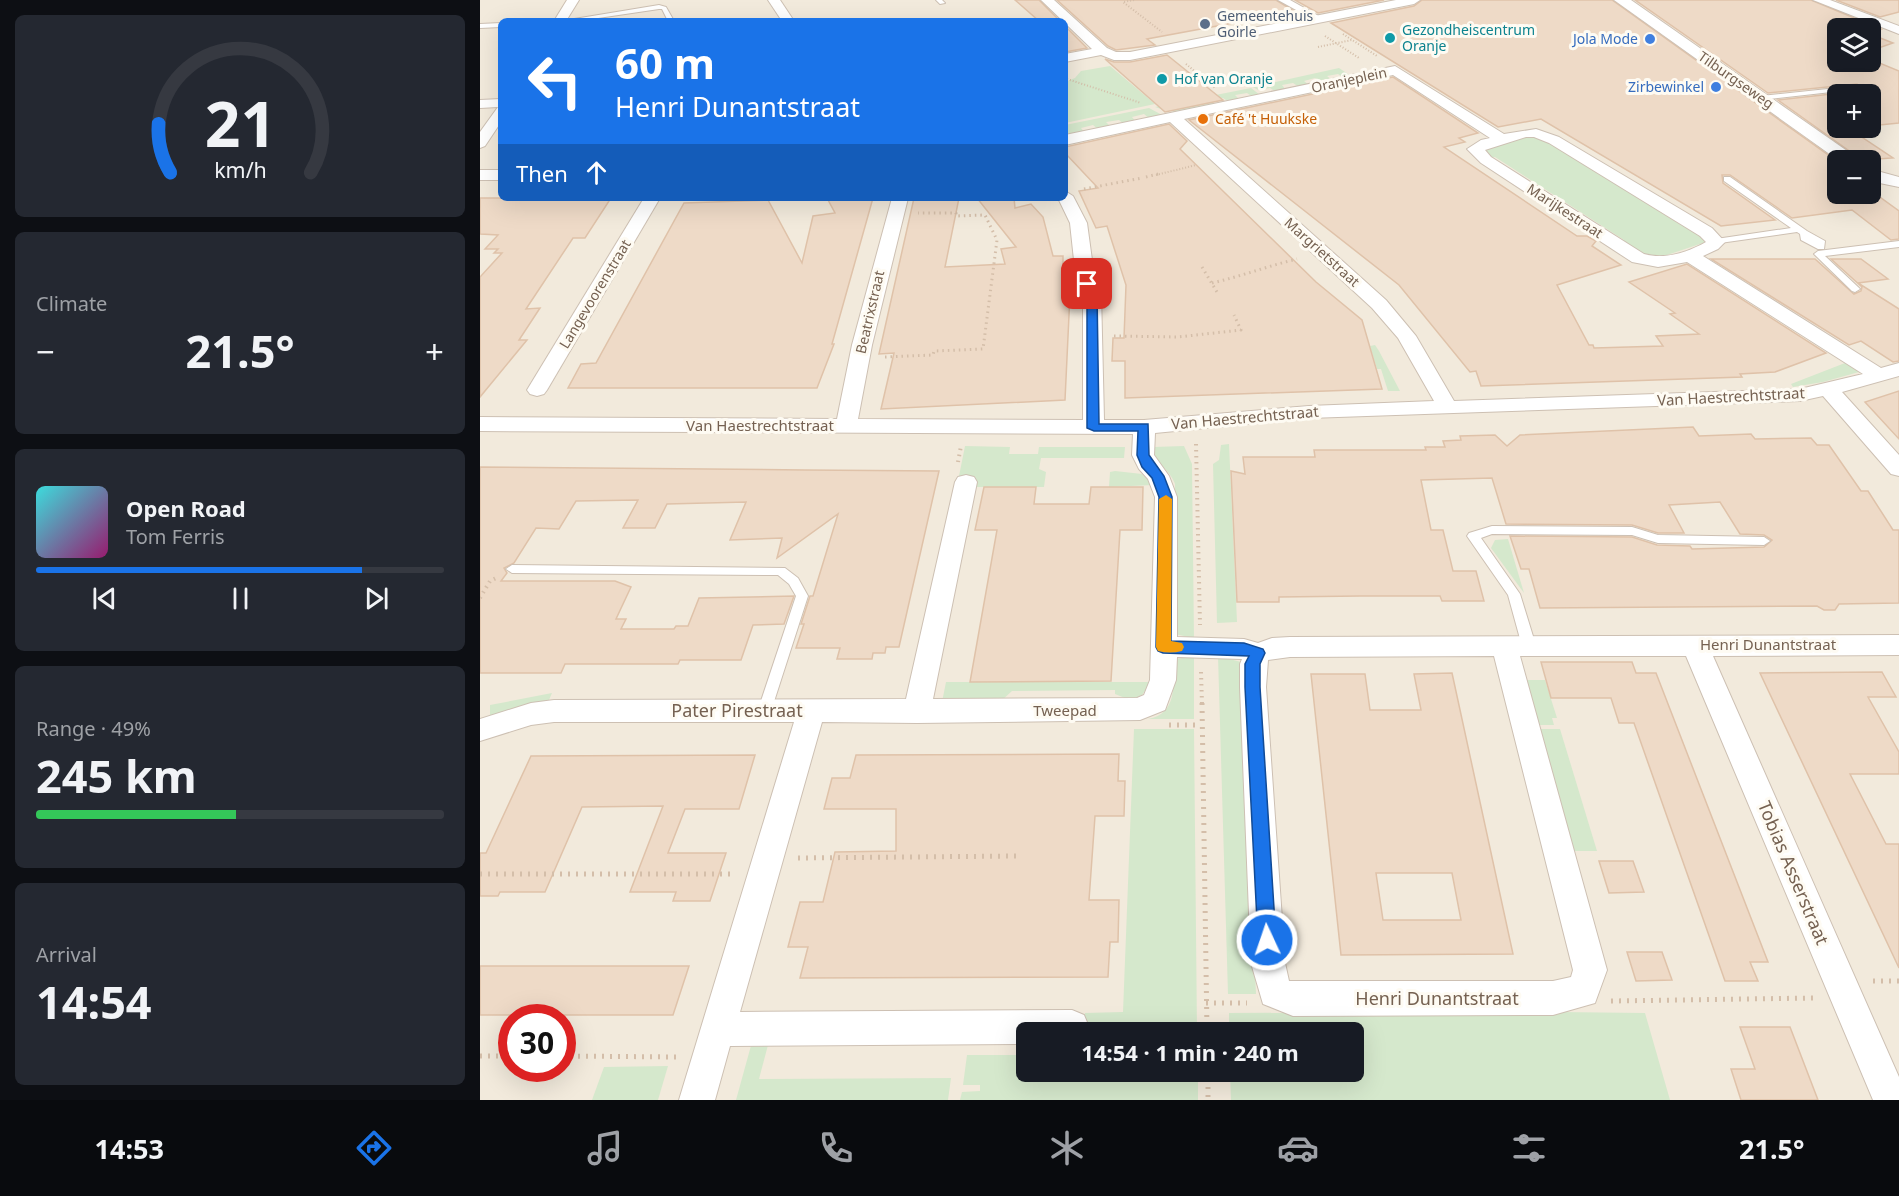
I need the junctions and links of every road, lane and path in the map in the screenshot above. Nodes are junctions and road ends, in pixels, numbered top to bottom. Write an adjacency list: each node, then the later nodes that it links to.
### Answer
1 (573, 0): 11 (street)
2 (774, 0): 14 (street)
3 (1047, 0): 15 (street)
4 (1134, 0): 9 (path)
5 (1283, 0): 10 (street)
6 (1414, 0): 17 (street)
7 (1621, 0): 33 (street, Tilburgseweg)
8 (1819, 0): 20 (street)
9 (1123, 1): 23 (path)
10 (1295, 3): 17 (street)
11 (562, 18)
12 (585, 18): 13 (lane)
13 (669, 18)
14 (786, 18)
15 (1066, 18)
16 (1068, 19): 26 (street)
17 (1322, 21): 21 (path, Oranjeplein); 22 (path); 23 (street)
18 (498, 25): 19 (lane)
19 (480, 26)
20 (1899, 30)
21 (1353, 40): 22 (path); 28 (path, Oranjeplein)
22 (1336, 43): 24 (path); 29 (path)
23 (1180, 46): 25 (street)
24 (1318, 47)
25 (1167, 49): 26 (street); 32 (path)
26 (1102, 51): 27 (street)
27 (1068, 57)
28 (1373, 60)
29 (1356, 63)
30 (1068, 79): 36 (path)
31 (1827, 91): 33 (lane)
32 (1220, 92)
33 (1761, 98): 42 (street, Tilburgseweg)
34 (498, 103): 35 (street)
35 (480, 104)
36 (1150, 106)
37 (498, 116): 41 (street)
38 (1173, 117): 39 (street, Oranjeplein); 40 (street, Oranjeplein); 43 (street, Margrietstraat)
39 (1068, 139)
40 (1502, 139): 53 (street, Marijkestraat); 57 (street, Marijkestraat)
41 (480, 143)
42 (1836, 150)
43 (1220, 160): 49 (path); 56 (street, Margrietstraat)
44 (480, 175): 45 (street)
45 (498, 175)
46 (1727, 179): 52 (lane)
47 (1881, 179): 48 (street)
48 (1898, 184)
49 (1070, 193): 63 (street)
50 (650, 201): 66 (street, Langevoorenstraat)
51 (898, 206): 64 (street, Beatrixstraat); 64 (path)
52 (1802, 231): 53 (lane); 55 (lane)
53 (1716, 242): 57 (street, Marijkestraat)
54 (1899, 244): 55 (lane)
55 (1825, 250): 60 (lane)
56 (1321, 252): 59 (path); 68 (street, Margrietstraat)
57 (1689, 255): 65 (street)
58 (1202, 267): 59 (path)
59 (1212, 283): 61 (path)
60 (1855, 289)
61 (1217, 292)
62 (1234, 315): 63 (path)
63 (1093, 335): 74 (street)
64 (859, 357): 71 (street, Beatrixstraat)
65 (1889, 372): 67 (street, Van Haestrechtstraat)
66 (537, 390)
67 (1829, 390): 68 (street, Van Haestrechtstraat); 75 (street)
68 (1448, 408): 69 (street, Van Haestrechtstraat)
69 (1194, 422): 73 (street, Van Haestrechtstraat); 84 (path)
70 (480, 424): 71 (street, Van Haestrechtstraat)
71 (846, 427): 72 (street, Van Haestrechtstraat)
72 (965, 427): 74 (street, Van Haestrechtstraat); 76 (path)
73 (1144, 427): 74 (street, Van Haestrechtstraat); 83 (street, Tweepad)
74 (1094, 428)
75 (1899, 468)
76 (966, 482): 88 (street)
77 (1764, 541): 82 (lane)
78 (512, 569): 79 (path); 86 (lane)
79 (480, 598)
80 (1695, 645): 81 (street, Henri Dunantstraat); 82 (street, Henri Dunantstraat); 95 (street, Tobias Asserstraat)
81 (1899, 645)
82 (1516, 646): 85 (street, Henri Dunantstraat); 93 (street)
83 (1163, 647): 84 (street); 88 (street, Tweepad)
84 (1201, 647): 85 (street, Henri Dunantstraat); 96 (path)
85 (1258, 653): 94 (street)
86 (765, 710): 87 (street, Pater Pirestraat); 89 (street, Pater Pirestraat)
87 (812, 711): 88 (street, Tweepad); 91 (street, Pater Pirestraat)
88 (917, 712)
89 (480, 730)
90 (1019, 855): 91 (path)
91 (766, 866): 92 (path); 99 (street, Pater Pirestraat)
92 (480, 874)
93 (1583, 991): 94 (street, Henri Dunantstraat); 95 (path)
94 (1275, 992): 96 (path)
95 (1847, 998): 106 (street, Tobias Asserstraat)
96 (1206, 1003): 97 (path)
97 (1207, 1022)
98 (1016, 1030): 99 (street)
99 (714, 1043): 100 (path); 104 (street, Pater Pirestraat)
100 (576, 1055)
101 (480, 1056): 102 (path)
102 (498, 1056)
103 (1208, 1082): 105 (path)
104 (697, 1100)
105 (1208, 1100)
106 (1891, 1100)

